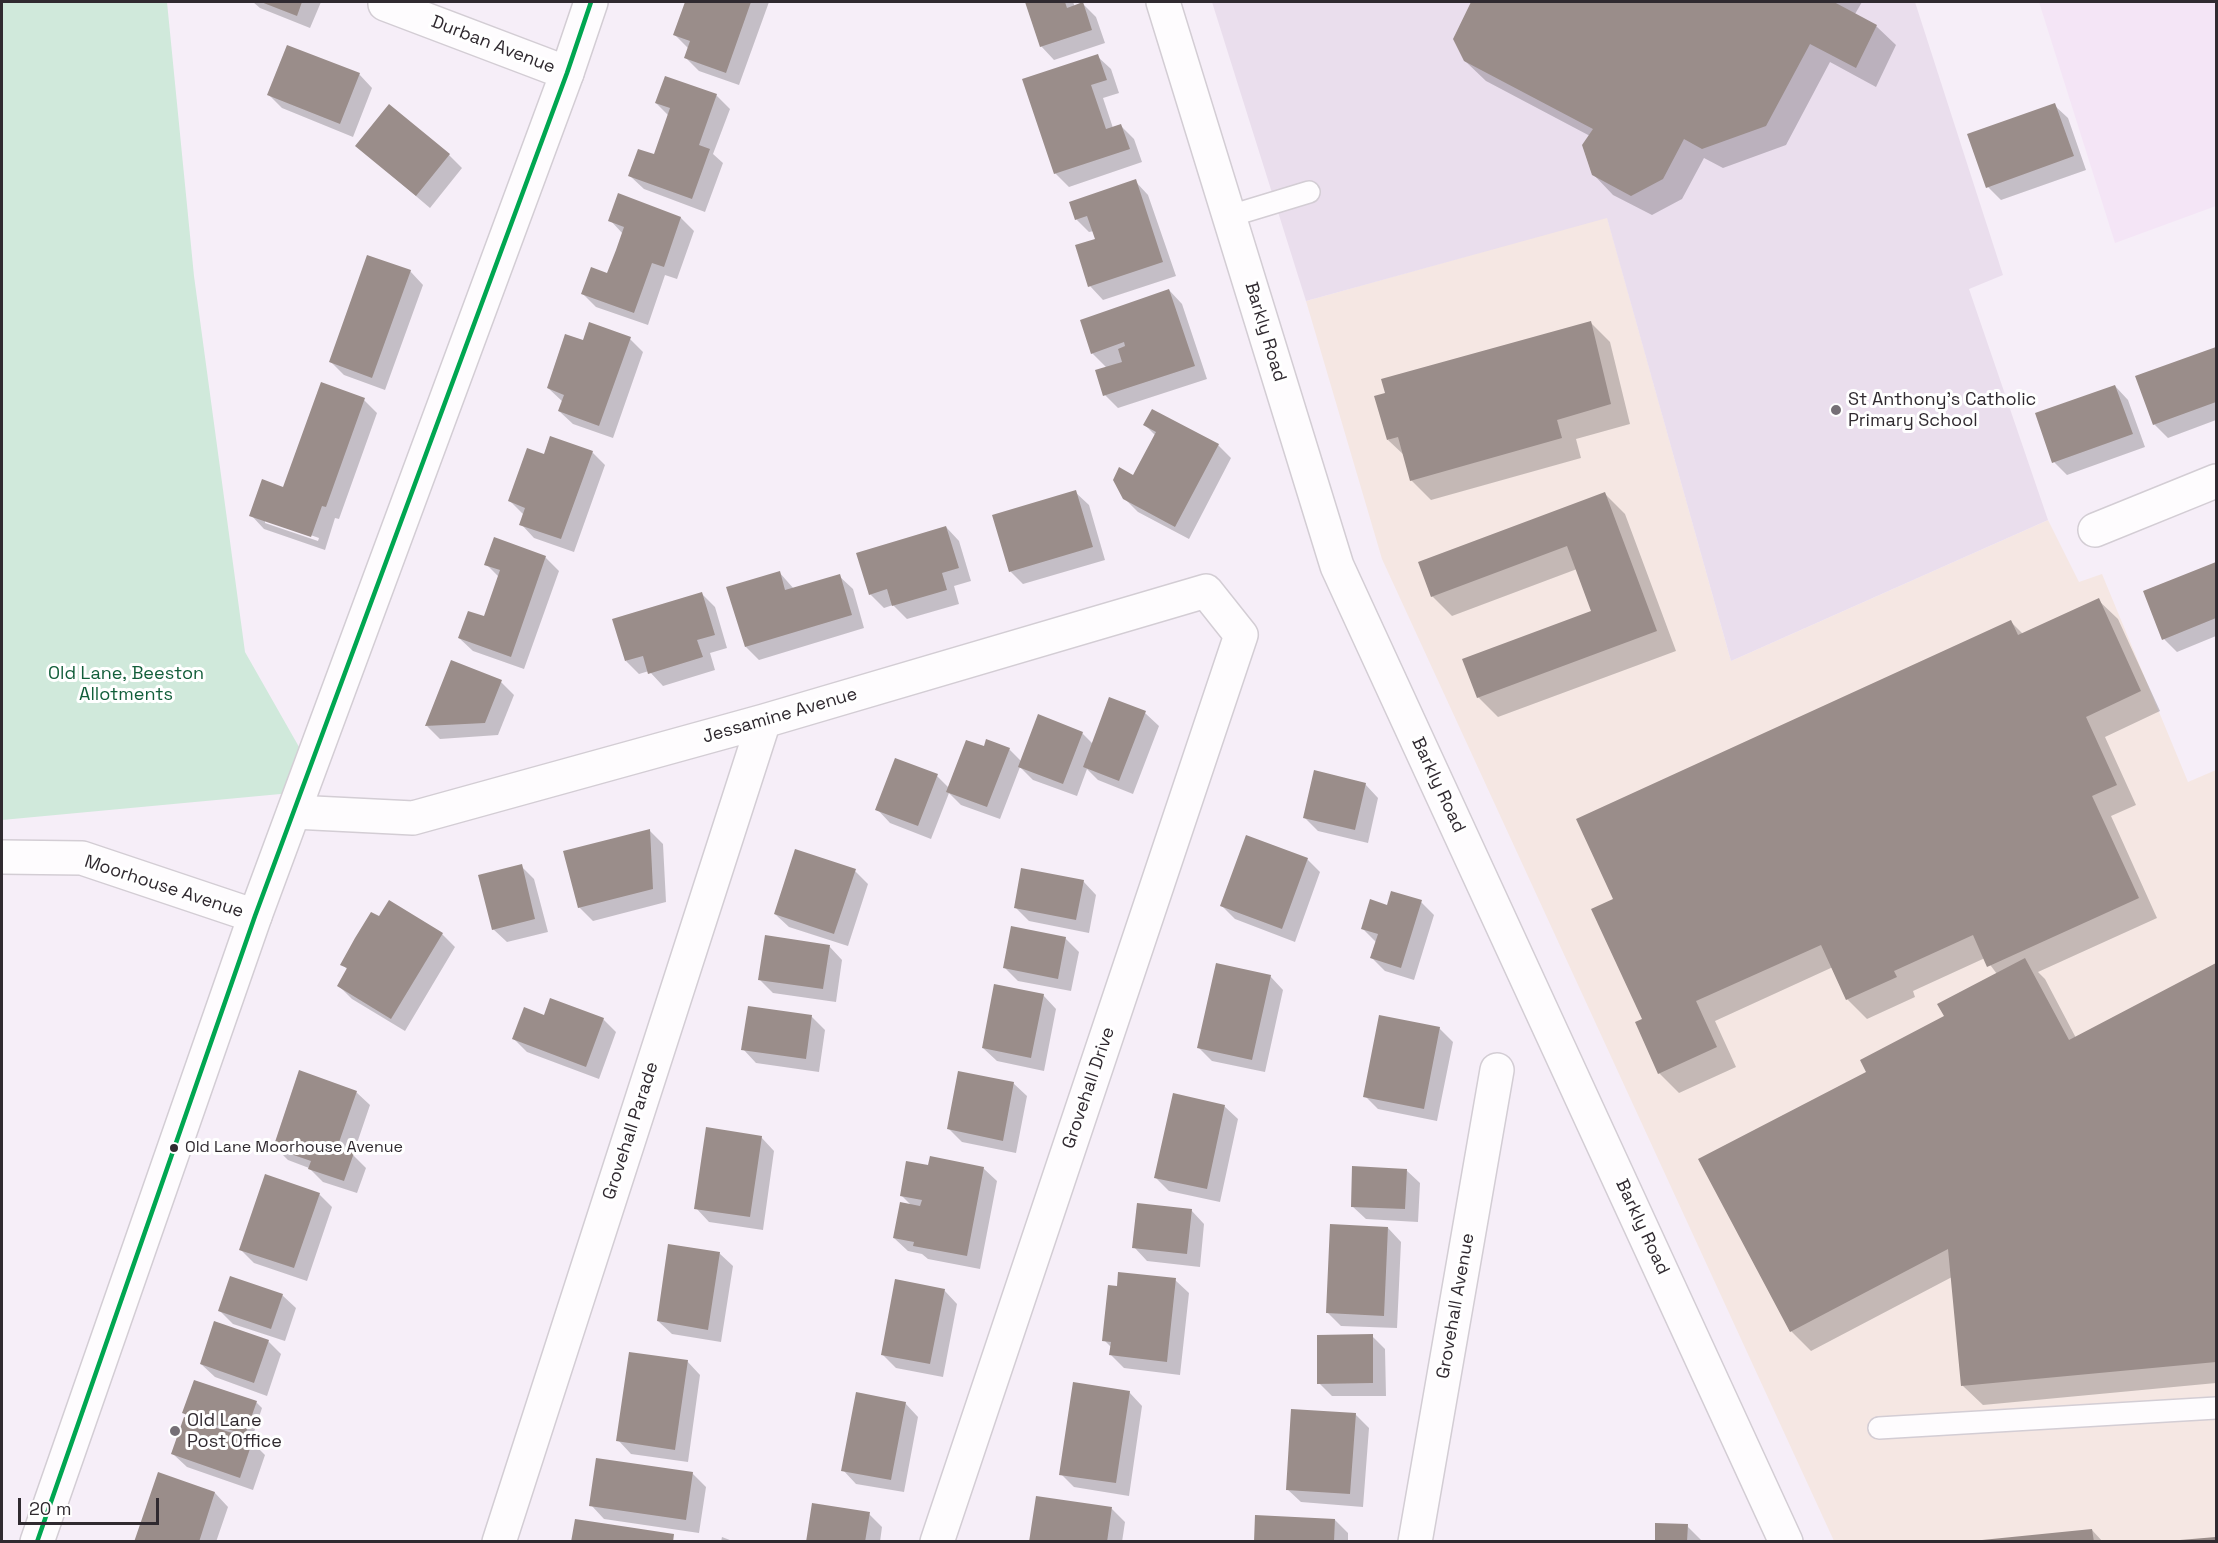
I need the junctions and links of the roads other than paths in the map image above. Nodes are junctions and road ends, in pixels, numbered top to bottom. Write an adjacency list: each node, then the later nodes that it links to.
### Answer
1 (591, 2): 4 (street)
2 (1163, 2): 6 (street, Barkly Road)
3 (385, 4): 4 (street, Durban Avenue)
4 (567, 74): 11 (street)
5 (1310, 192): 6 (lane)
6 (1230, 216): 21 (street, Barkly Road)
7 (2217, 481): 8 (street)
8 (2095, 530)
9 (1241, 635): 10 (street, Jessamine Avenue); 19 (street, Grovehall Drive)
10 (764, 721): 11 (street, Jessamine Avenue); 18 (street, Grovehall Parade)
11 (294, 812): 13 (street)
12 (2, 857): 13 (street, Moorhouse Avenue)
13 (255, 916): 17 (street)
14 (1497, 1070): 20 (street, Grovehall Avenue)
15 (2217, 1408): 16 (lane)
16 (1878, 1428)
17 (37, 1542)
18 (499, 1542)
19 (937, 1542)
20 (1415, 1542)
21 (1786, 1542)

